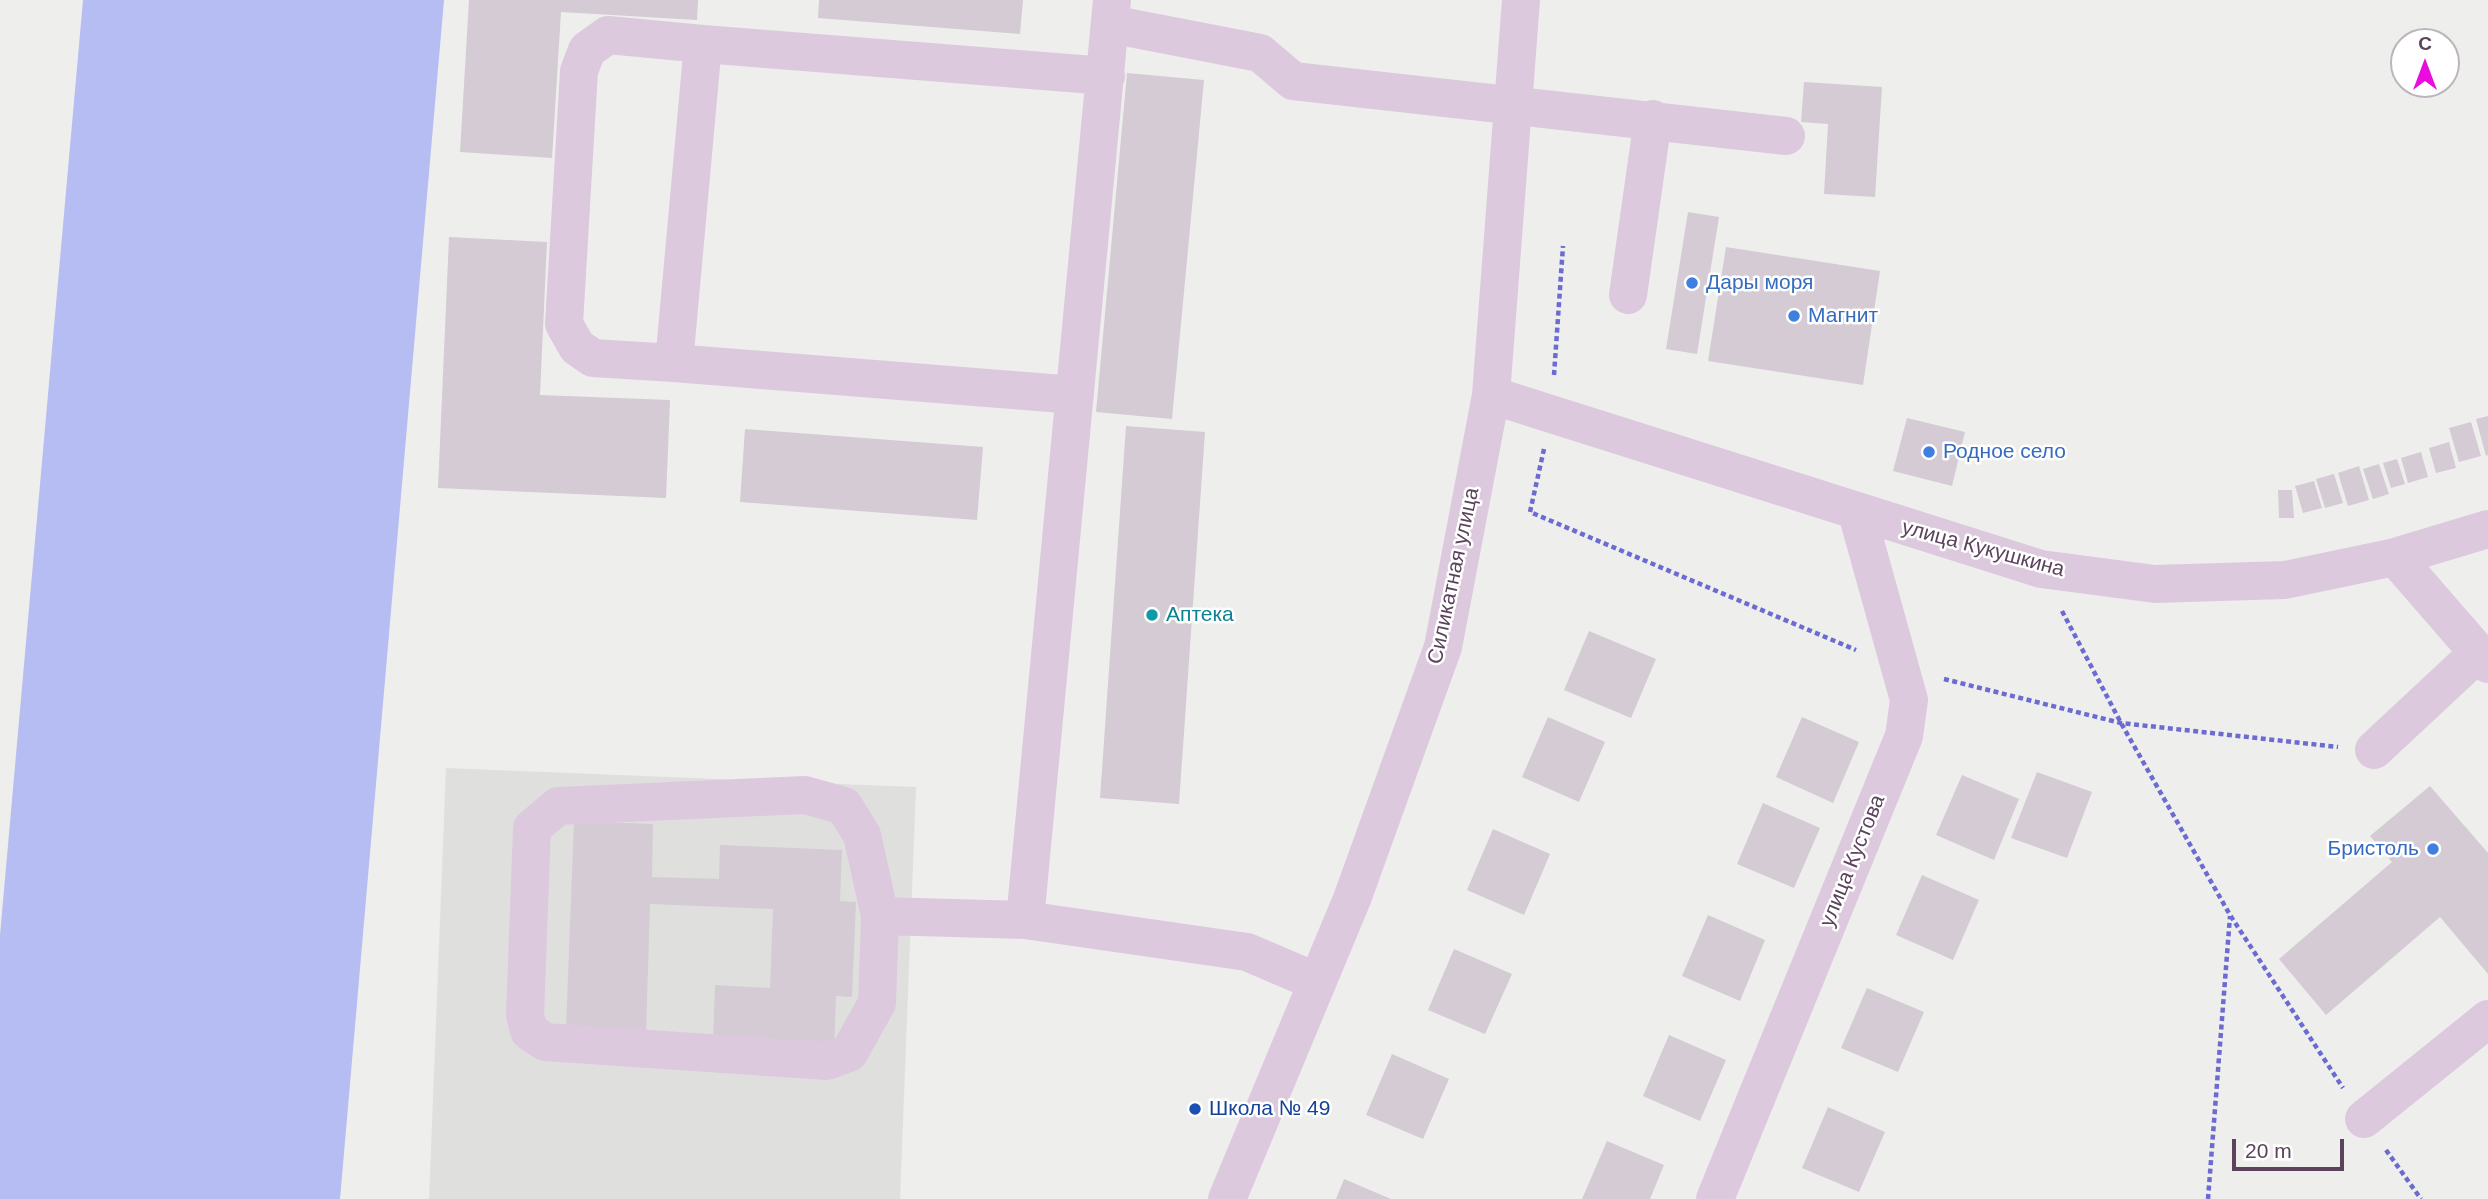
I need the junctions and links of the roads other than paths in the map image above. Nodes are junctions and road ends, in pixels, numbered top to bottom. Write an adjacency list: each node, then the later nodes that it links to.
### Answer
1 (1521, 0): 5 (street, Силикатная улица)
2 (1111, 12): 4 (street); 5 (street)
3 (703, 44): 4 (street); 9 (street); 9 (street)
4 (1106, 76): 10 (street)
5 (1513, 107): 6 (street); 11 (street, Силикатная улица)
6 (1653, 119): 7 (street); 8 (street)
7 (1786, 136)
8 (1628, 295)
9 (674, 363): 10 (street)
10 (1074, 396): 18 (street)
11 (1491, 396): 12 (street, улица Кукушкина); 19 (street, Силикатная улица)
12 (1857, 513): 14 (street, улица Кукушкина); 23 (street, улица Кустова)
13 (2488, 529): 14 (street, улица Кукушкина)
14 (2395, 557): 15 (street)
15 (2483, 659): 16 (street)
16 (2374, 750)
17 (880, 916): 17 (street); 18 (street)
18 (1025, 920): 19 (street)
19 (1317, 982): 22 (street, Силикатная улица)
20 (2488, 1019): 21 (street)
21 (2364, 1119)
22 (1227, 1199)
23 (1715, 1199)

